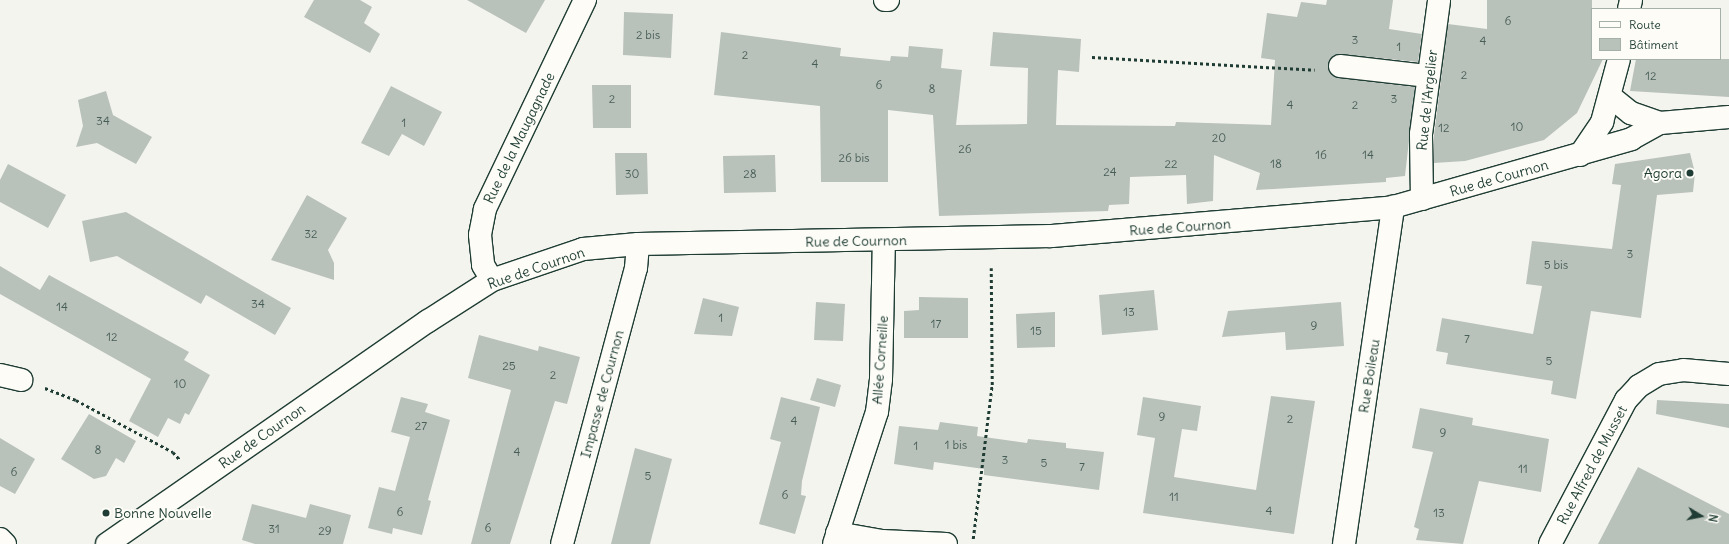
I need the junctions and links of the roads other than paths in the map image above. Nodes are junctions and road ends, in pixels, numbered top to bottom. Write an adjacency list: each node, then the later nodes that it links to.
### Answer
1 (585, 0): 16 (street, Rue de la Maugagnade)
2 (885, 0): 3 (street)
3 (888, 0)
4 (1440, 0): 7 (street, Rue de l'Argelier)
5 (1619, 60): 8 (street)
6 (1340, 66): 7 (street)
7 (1428, 76): 12 (street, Rue de l'Argelier)
8 (1611, 97): 10 (street); 11 (street)
9 (1729, 117): 10 (street)
10 (1660, 123): 11 (street, Rue de Cournon)
11 (1580, 155): 12 (street, Rue de Cournon)
12 (1422, 199): 13 (street, Rue de Cournon)
13 (1393, 207): 14 (street, Rue de Cournon); 26 (street, Rue Boileau)
14 (884, 241): 15 (street, Rue de Cournon); 20 (street, Allée Corneille)
15 (638, 244): 16 (street, Rue de Cournon); 24 (street, Impasse de Cournon)
16 (492, 280): 23 (street, Rue de Cournon)
17 (1729, 374): 27 (street, Rue Alfred de Musset)
18 (0, 375): 19 (street)
19 (21, 380)
20 (835, 538): 25 (street)
21 (0, 540): 22 (street)
22 (5, 544)
23 (107, 544)
24 (562, 544)
25 (946, 544)
26 (1344, 544)
27 (1550, 544)

